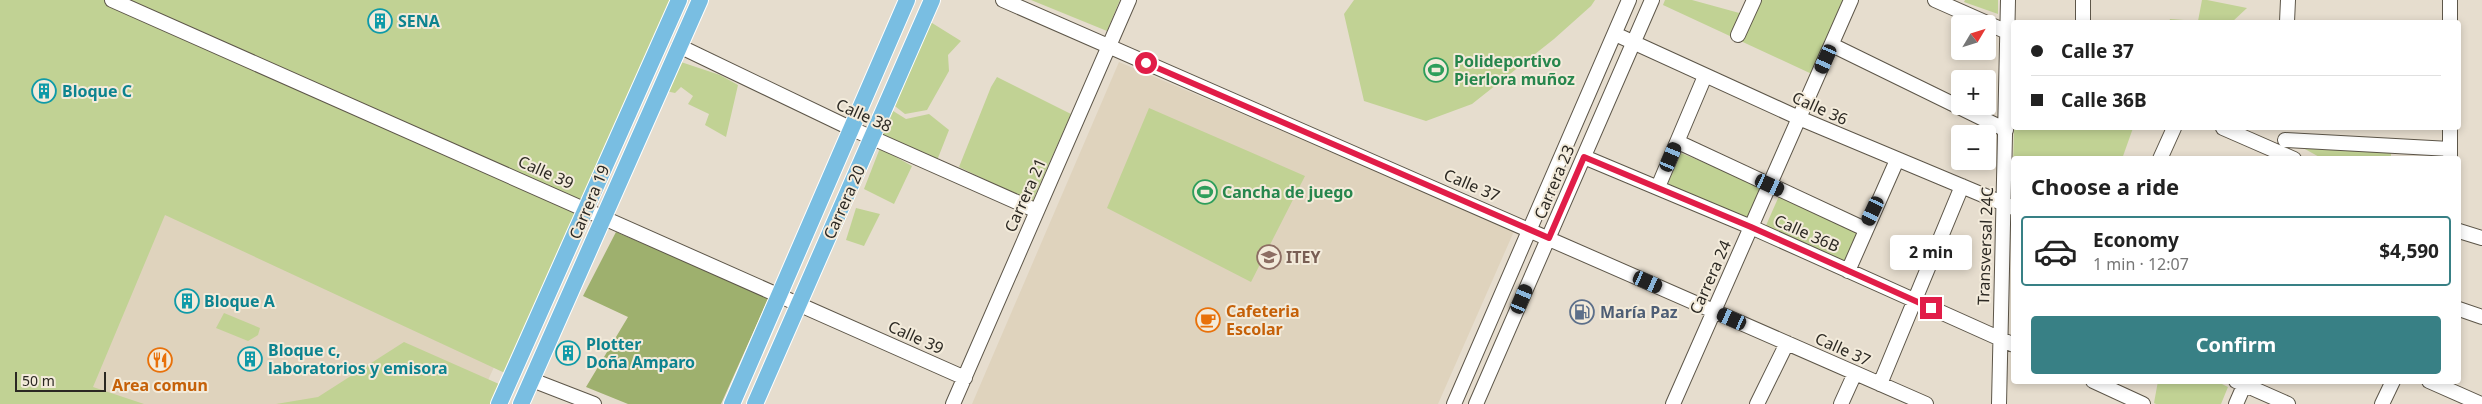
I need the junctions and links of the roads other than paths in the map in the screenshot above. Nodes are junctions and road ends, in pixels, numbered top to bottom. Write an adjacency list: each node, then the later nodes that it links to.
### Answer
1 (112, 0): 47 (street, Calle 39)
2 (679, 0): 47 (main road, Carrera 19)
3 (700, 0): 25 (main road, Carrera 19)
4 (907, 0): 29 (main road, Carrera 20)
5 (932, 0): 35 (main road, Carrera 20)
6 (1003, 0): 26 (street, Calle 37)
7 (1129, 0): 26 (street, Carrera 21)
8 (1629, 0): 20 (street, Carrera 23)
9 (1652, 0): 23 (street, Carrera 23)
10 (1754, 0): 22 (street)
11 (1852, 0): 24 (street, Carrera 24)
12 (1935, 0): 21 (street)
13 (2008, 0): 21 (street, Transversal 24C)
14 (2083, 0): 17 (street)
15 (2288, 0): 18 (street)
16 (2450, 0): 19 (street)
17 (2082, 20)
18 (2287, 20)
19 (2450, 20)
20 (1614, 34): 23 (street, Calle 36); 52 (street, Carrera 23)
21 (2011, 34): 30 (street, Transversal 24C)
22 (1738, 35)
23 (1633, 43): 27 (street, Calle 36); 41 (street, Carrera 23)
24 (1832, 45): 28 (street, Carrera 24); 30 (street)
25 (679, 46): 29 (street, Calle 38); 49 (main road, Carrera 19)
26 (1109, 47): 48 (street, Carrera 21); 52 (street, Calle 37)
27 (1705, 76): 28 (street, Calle 36); 36 (street)
28 (1799, 118): 42 (street, Calle 36); 43 (street, Carrera 24)
29 (850, 128): 35 (street, Calle 38); 58 (main road, Carrera 20)
30 (2006, 130): 46 (street, Transversal 24C)
31 (2173, 130): 38 (street)
32 (2228, 130): 39 (street)
33 (2450, 130): 37 (street)
34 (2285, 134): 37 (street); 40 (street)
35 (872, 138): 48 (street, Calle 38); 60 (main road, Carrera 20)
36 (1678, 142): 43 (street); 45 (street)
37 (2450, 154)
38 (2161, 156)
39 (2286, 156)
40 (2290, 156)
41 (1584, 157): 45 (street, Calle 36B); 54 (street, Carrera 23)
42 (1896, 160): 44 (street, Calle 36); 51 (street)
43 (1770, 185): 50 (street, Carrera 24); 51 (street)
44 (1962, 186): 46 (street, Calle 36); 59 (street)
45 (1658, 187): 50 (street, Calle 36B)
46 (2009, 206): 57 (street, Transversal 24C)
47 (586, 208): 49 (street, Calle 39); 76 (main road, Carrera 19)
48 (1037, 211): 68 (street, Carrera 21)
49 (603, 216): 58 (street, Calle 39); 69 (main road, Carrera 19)
50 (1751, 227): 56 (street, Calle 36B); 62 (street, Carrera 24)
51 (1865, 228): 56 (street)
52 (1530, 230): 54 (street, Calle 37); 82 (street, Carrera 23)
53 (2461, 232): 55 (street)
54 (1549, 238): 62 (street, Calle 37); 83 (street, Carrera 23)
55 (2482, 238)
56 (1848, 271): 59 (street, Calle 36B)
57 (2008, 280): 64 (street, Transversal 24C)
58 (779, 295): 60 (street, Calle 39); 79 (main road, Carrera 20)
59 (1914, 300): 64 (street, Calle 36B); 70 (street)
60 (798, 304): 68 (street, Calle 39); 80 (main road, Carrera 20)
61 (2461, 310): 63 (street)
62 (1714, 311): 65 (street, Calle 37); 84 (street, Carrera 24)
63 (2482, 316)
64 (2000, 339): 66 (street, Calle 36B); 88 (street, Transversal 24C)
65 (1787, 343): 67 (street, Calle 37); 85 (street)
66 (2011, 344)
67 (1855, 373): 70 (street, Calle 37); 86 (street)
68 (964, 378): 81 (street, Carrera 21)
69 (532, 380): 77 (main road, Carrera 19); 78 (street)
70 (1880, 384): 87 (street, Calle 37)
71 (2100, 384): 89 (street)
72 (2241, 384): 90 (street)
73 (2246, 384): 91 (street)
74 (2392, 384): 92 (street)
75 (2436, 384): 93 (street)
76 (498, 404)
77 (521, 404)
78 (594, 404)
79 (732, 404)
80 (755, 404)
81 (953, 404)
82 (1454, 404)
83 (1476, 404)
84 (1674, 404)
85 (1757, 404)
86 (1840, 404)
87 (1923, 404)
88 (1999, 404)
89 (2144, 404)
90 (2236, 404)
91 (2288, 404)
92 (2382, 404)
93 (2481, 404)

